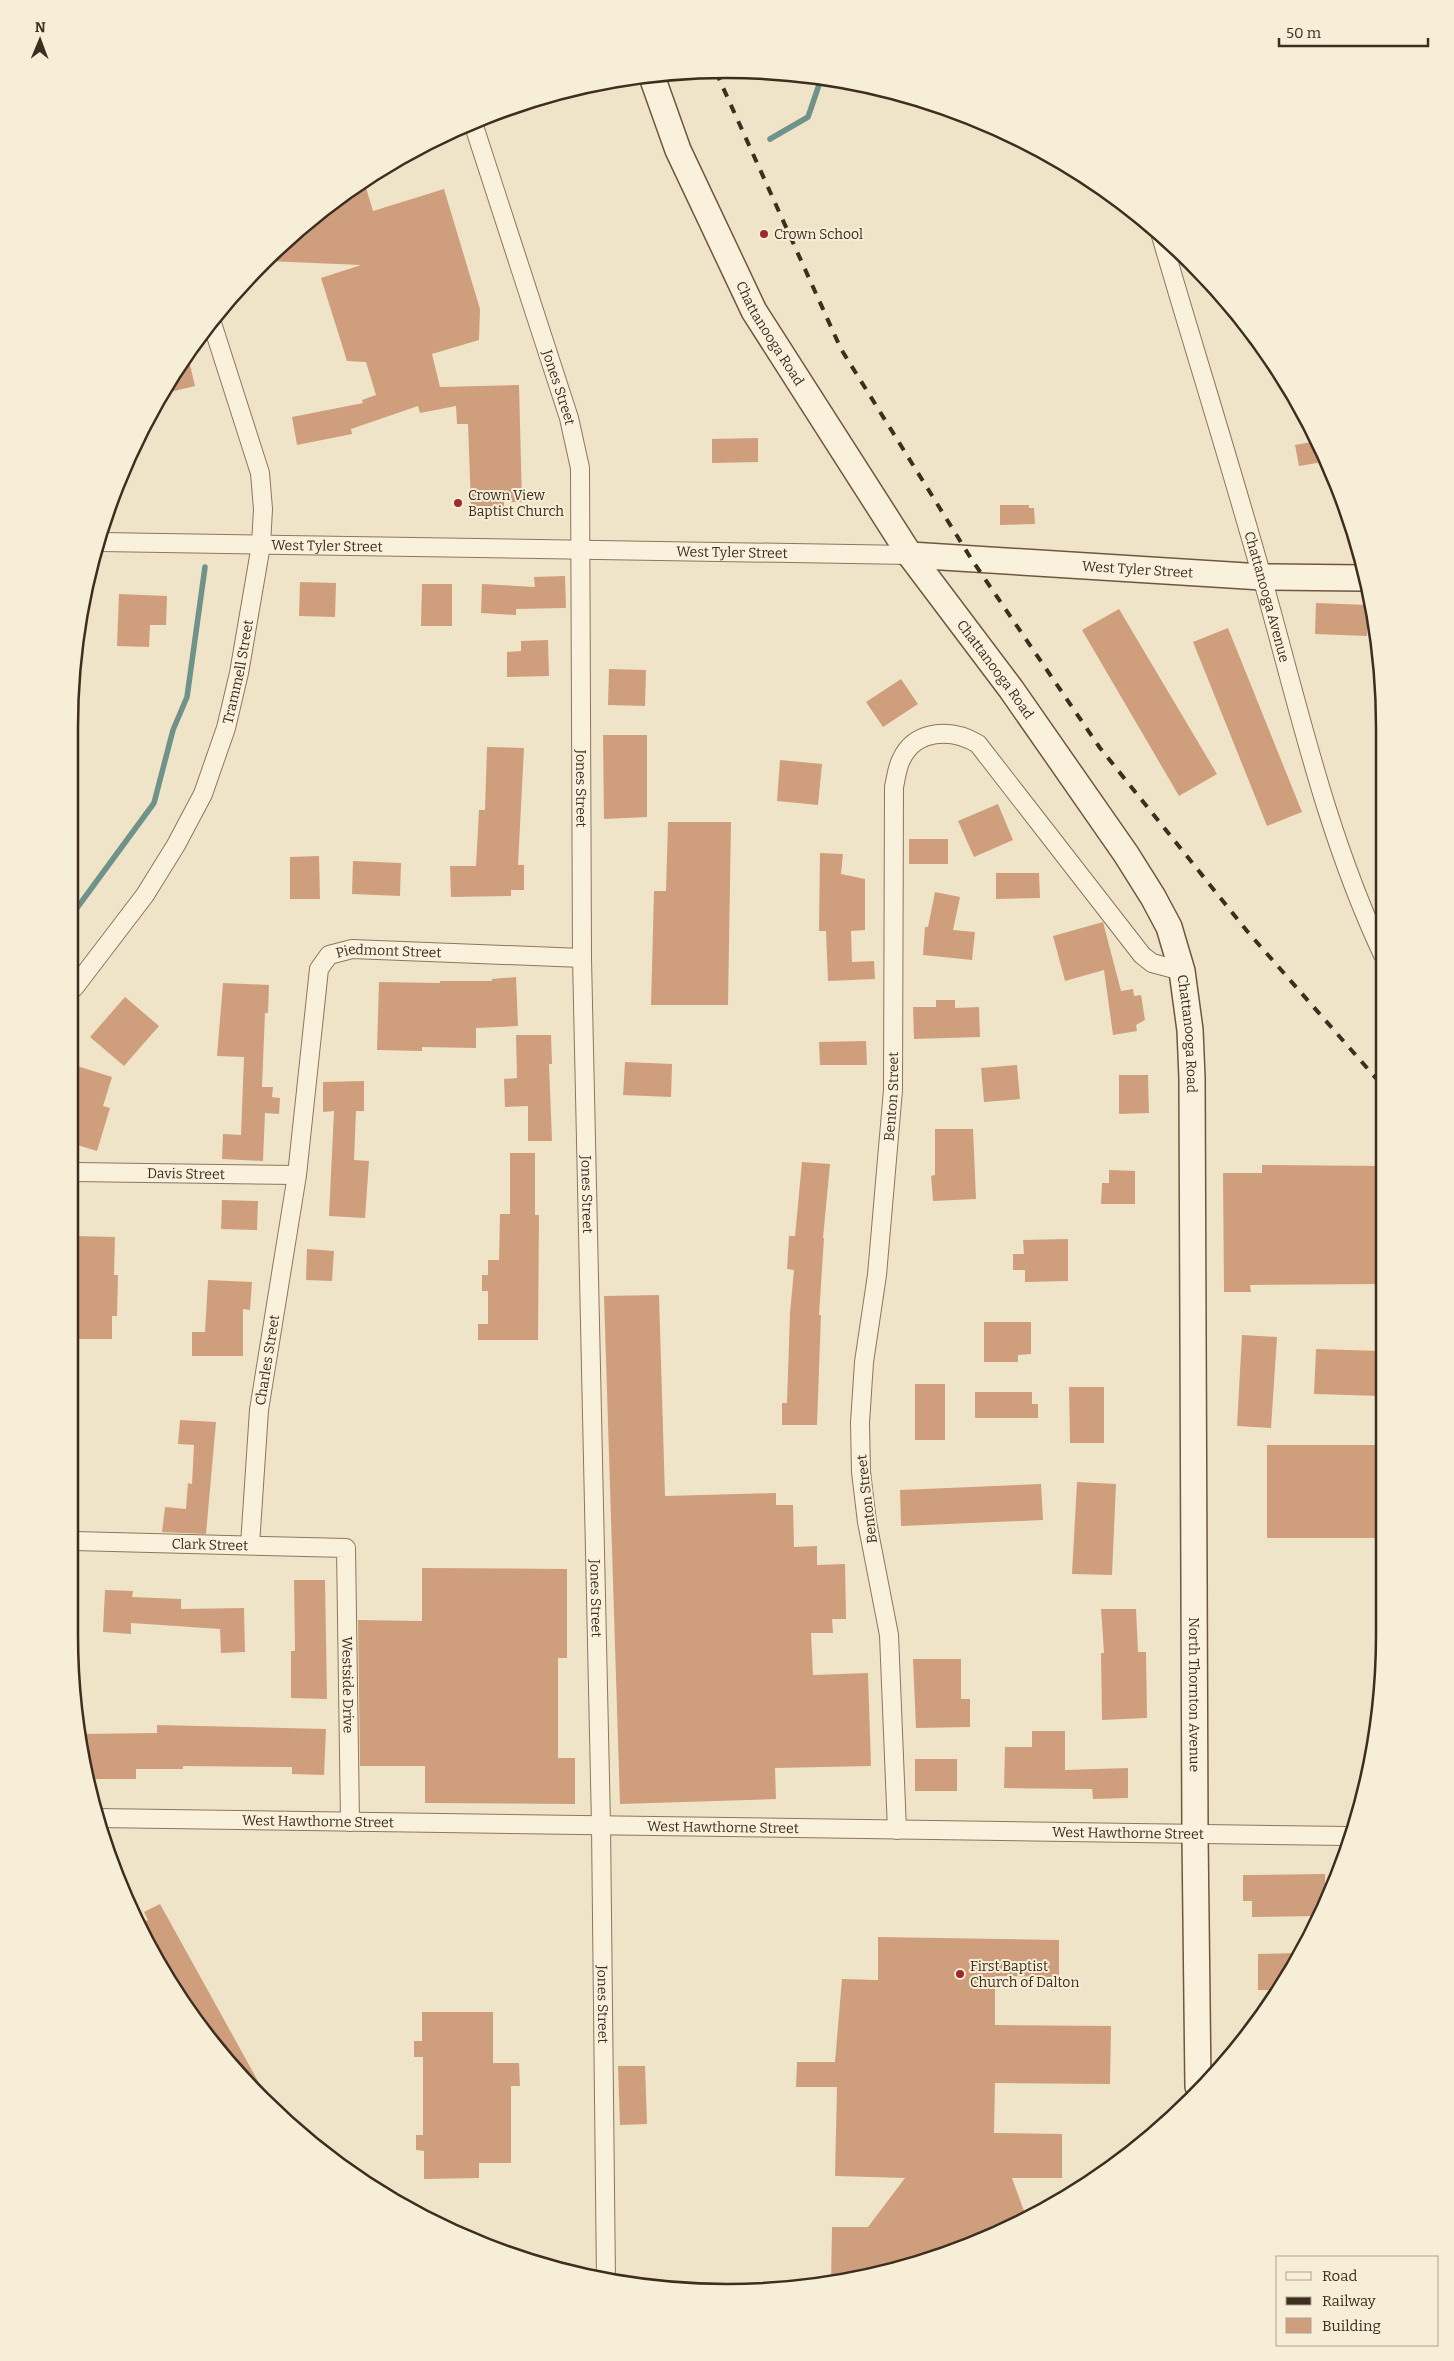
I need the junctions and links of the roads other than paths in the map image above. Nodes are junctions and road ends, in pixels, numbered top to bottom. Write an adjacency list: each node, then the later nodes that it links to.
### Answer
1 (654, 82): 8 (main road, Chattanooga Road)
2 (475, 128): 7 (street, Jones Street)
3 (1165, 248): 9 (street, Chattanooga Avenue)
4 (214, 330): 6 (street, Trammell Street)
5 (105, 542): 6 (street, West Tyler Street)
6 (261, 545): 7 (street, West Tyler Street); 14 (street, Trammell Street)
7 (579, 549): 8 (street, West Tyler Street); 12 (street, Jones Street)
8 (910, 555): 9 (main road, West Tyler Street); 13 (main road, Chattanooga Road)
9 (1262, 577): 10 (main road, West Tyler Street); 11 (street, Chattanooga Avenue)
10 (1359, 578)
11 (1376, 938)
12 (582, 958): 16 (street, Piedmont Street); 23 (street, Jones Street)
13 (1182, 971): 17 (main road, Chattanooga Road); 24 (street, Benton Street)
14 (78, 983)
15 (78, 1172): 16 (street, Davis Street)
16 (297, 1175): 19 (street, Charles Street)
17 (1194, 1304): 25 (main road, North Thornton Avenue)
18 (78, 1541): 19 (street, Clark Street)
19 (250, 1545): 20 (street, Clark Street)
20 (346, 1548): 22 (street, Westside Drive)
21 (105, 1818): 22 (street, West Hawthorne Street)
22 (350, 1822): 23 (street, West Hawthorne Street)
23 (601, 1825): 24 (street, West Hawthorne Street); 28 (street, Jones Street)
24 (897, 1830): 25 (street, West Hawthorne Street)
25 (1195, 1835): 26 (street, West Hawthorne Street); 27 (main road, North Thornton Avenue)
26 (1344, 1836)
27 (1198, 2080)
28 (606, 2272)

